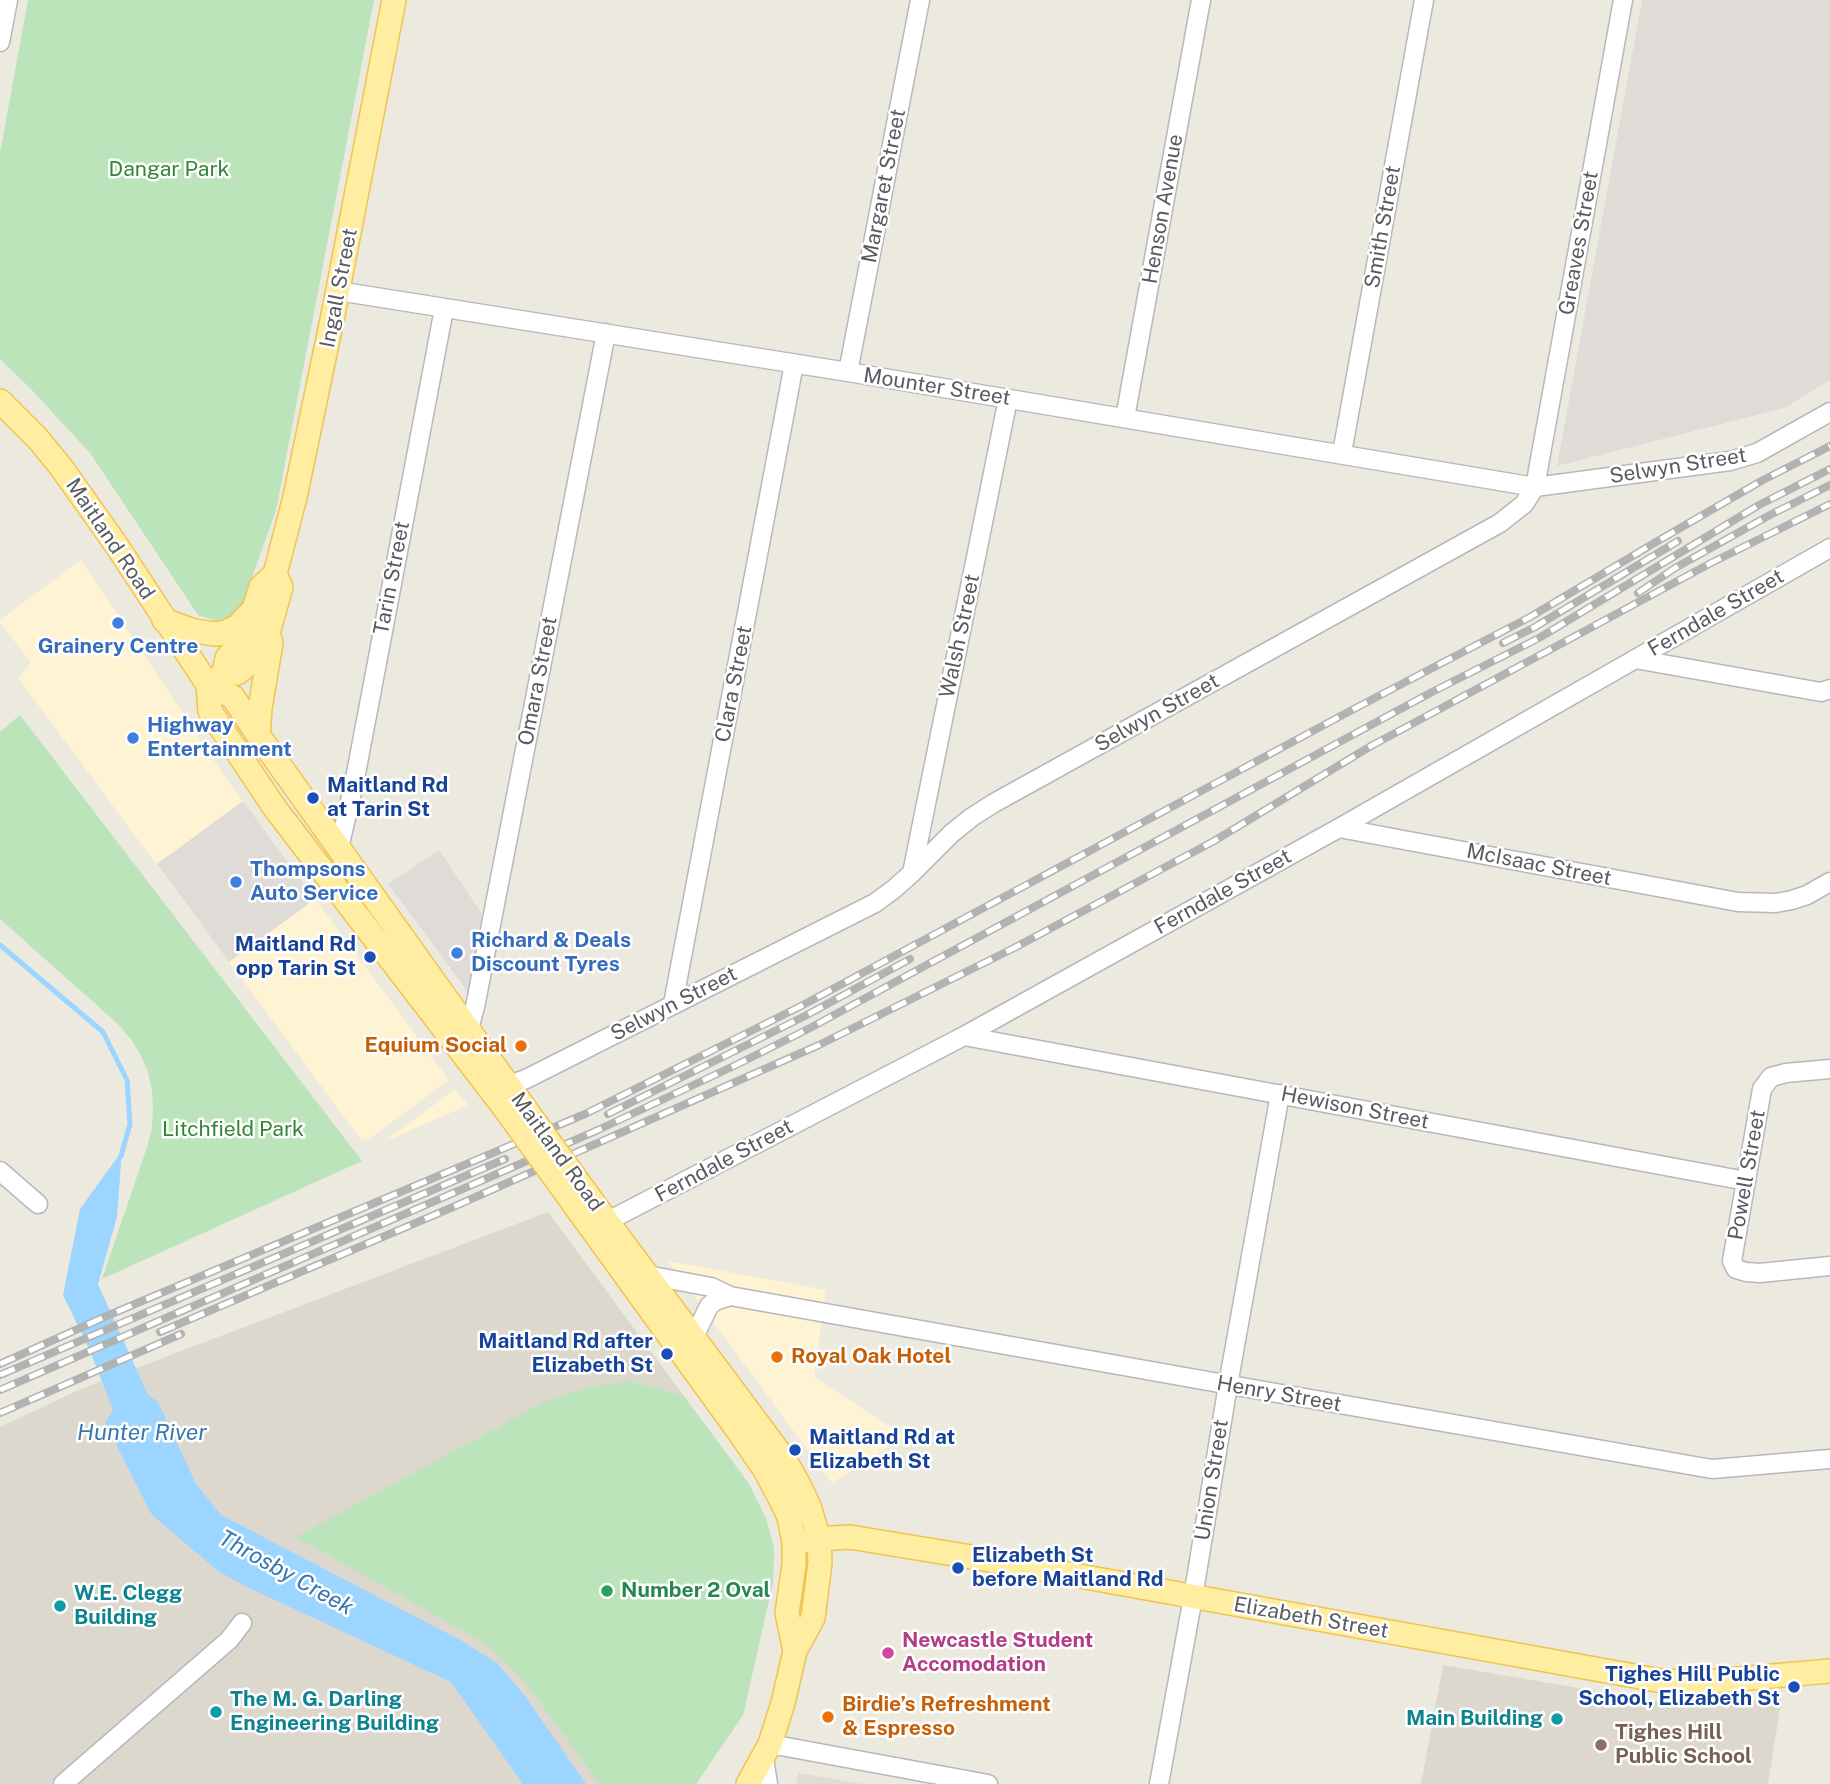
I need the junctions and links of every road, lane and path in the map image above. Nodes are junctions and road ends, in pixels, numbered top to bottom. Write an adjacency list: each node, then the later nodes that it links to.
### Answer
1 (8, 0): 7 (street)
2 (394, 0): 8 (main road, Ingall Street)
3 (920, 0): 12 (street, Margaret Street)
4 (1201, 0): 16 (street, Henson Avenue)
5 (1424, 0): 17 (street, Smith Street)
6 (1623, 0): 18 (street, Greaves Street)
7 (0, 42)
8 (338, 291): 9 (street, Mounter Street); 20 (main road, Ingall Street)
9 (444, 309): 10 (street, Mounter Street); 29 (street, Tarin Street)
10 (606, 333): 11 (street, Mounter Street); 33 (street, Omara Street)
11 (794, 364): 12 (street, Mounter Street); 32 (street, Clara Street)
12 (848, 372): 13 (street, Mounter Street)
13 (1008, 399): 16 (street, Mounter Street); 30 (street, Walsh Street)
14 (0, 401): 22 (main road, Maitland Road)
15 (1830, 412): 18 (street, Selwyn Street)
16 (1125, 418): 17 (street, Mounter Street)
17 (1342, 453): 18 (street, Mounter Street)
18 (1535, 486): 30 (street, Selwyn Street)
19 (1830, 548): 24 (street, Ferndale Street)
20 (275, 574): 21 (main road, Ingall Street); 23 (main road, Ingall Street)
21 (254, 610): 22 (main road, Ingall Street); 25 (main road, Ingall Street)
22 (164, 620): 25 (main road, Maitland Road)
23 (268, 633): 25 (main road, Ingall Street); 27 (main road, Ingall Street)
24 (1634, 659): 26 (street); 28 (street, Ferndale Street)
25 (216, 679): 27 (main road, Maitland Road); 37 (main road, Maitland Road)
26 (1830, 689)
27 (258, 736): 29 (main road, Maitland Road)
28 (1339, 828): 31 (street, McIsaac Street); 34 (street, Ferndale Street)
29 (339, 848): 33 (main road, Maitland Road)
30 (912, 873): 32 (street, Selwyn Street)
31 (1830, 882)
32 (673, 1004): 37 (street, Selwyn Street)
33 (469, 1029): 37 (main road, Maitland Road)
34 (964, 1036): 36 (street, Hewison Street); 42 (street, Ferndale Street)
35 (1830, 1069): 39 (street, Powell Street)
36 (1280, 1094): 39 (street, Hewison Street); 47 (street, Union Street)
37 (510, 1097): 41 (main road, Maitland Road, bridge)
38 (0, 1171): 40 (street)
39 (1746, 1181): 43 (street, Powell Street)
40 (38, 1203)
41 (584, 1204): 42 (main road, Maitland Road); 50 (main road, Maitland Road)
42 (608, 1221): 44 (main road, Maitland Road)
43 (1830, 1266)
44 (647, 1275): 45 (street, Henry Street); 46 (main road, Maitland Road)
45 (730, 1296): 46 (street); 47 (street, Henry Street)
46 (694, 1337): 49 (main road, Maitland Road)
47 (1228, 1385): 48 (street, Henry Street); 51 (street, Union Street)
48 (1830, 1459)
49 (818, 1539): 50 (main road, Elizabeth Street); 51 (main road, Elizabeth Street); 53 (main road, Maitland Road)
50 (794, 1542): 53 (main road, Maitland Road)
51 (1193, 1597): 54 (main road, Elizabeth Street); 60 (street, Union Street)
52 (242, 1623): 56 (street)
53 (795, 1651): 55 (main road, Maitland Road)
54 (1830, 1671)
55 (767, 1751): 57 (main road, Maitland Road); 58 (street); 59 (street)
56 (63, 1784)
57 (748, 1784)
58 (768, 1784)
59 (988, 1784)
60 (1159, 1784)

